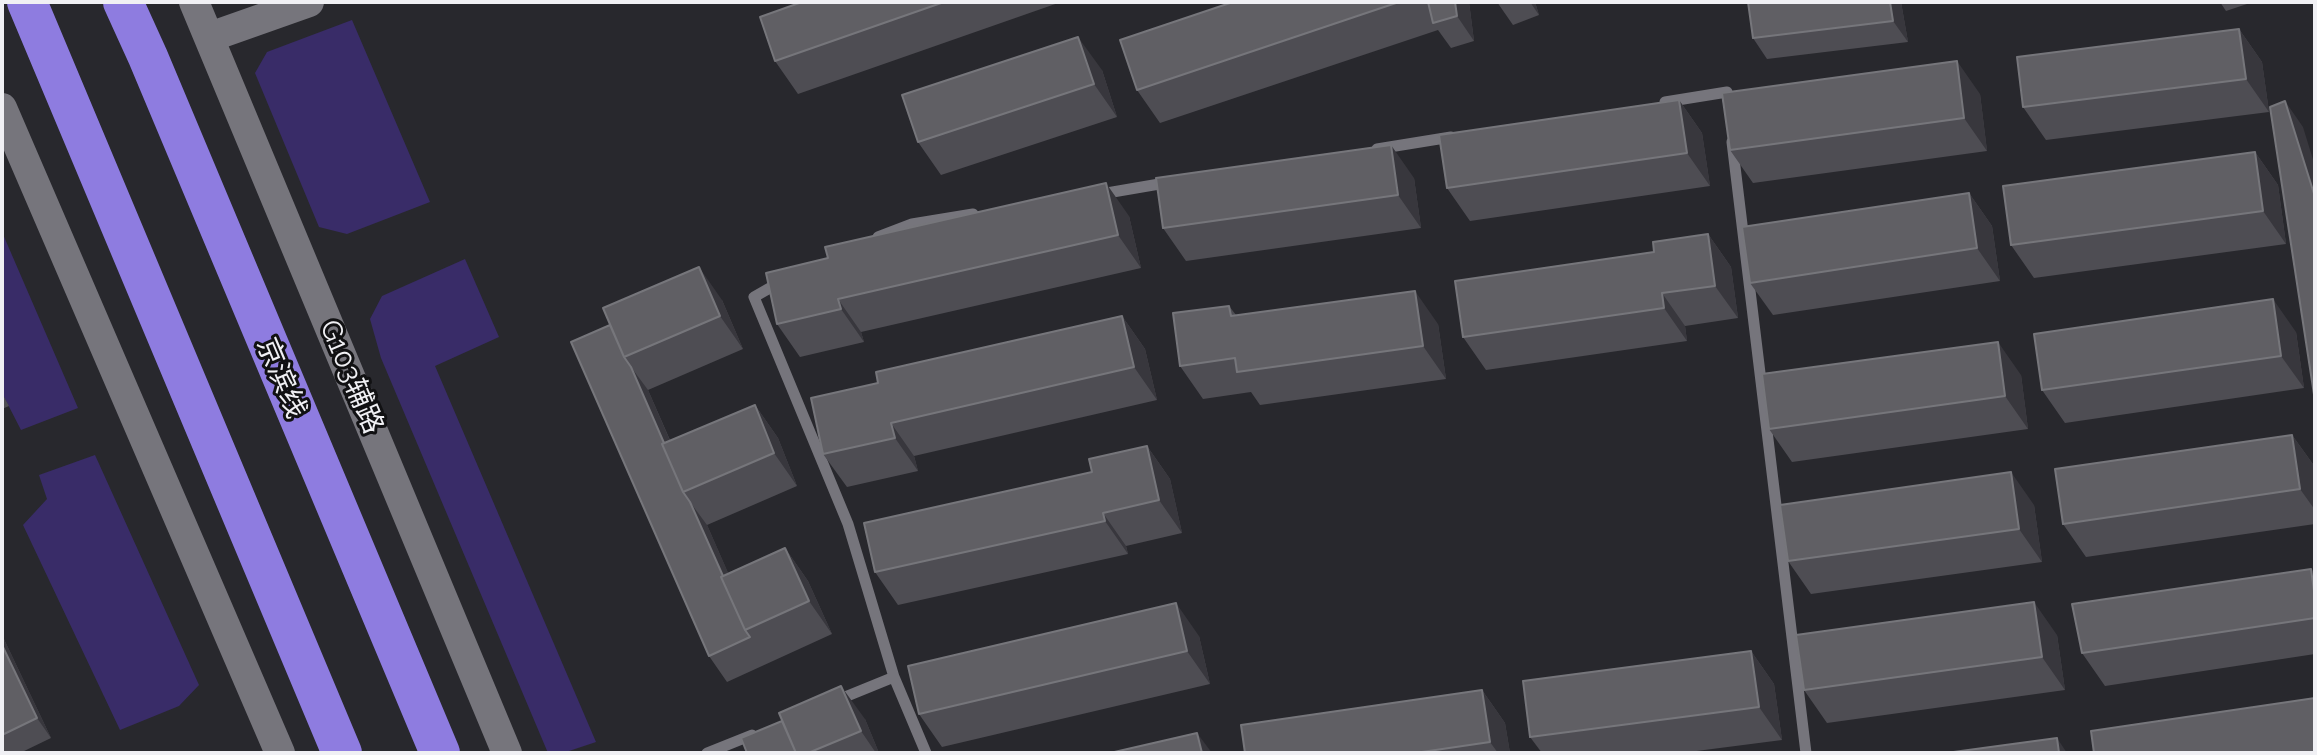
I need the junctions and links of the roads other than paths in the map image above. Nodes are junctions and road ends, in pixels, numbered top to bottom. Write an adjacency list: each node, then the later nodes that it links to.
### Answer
1 (27, 2): 21 (highway)
2 (123, 2): 22 (highway, 京滨线)
3 (194, 2): 5 (street, G103辅路)
4 (309, 2): 5 (street)
5 (210, 37): 23 (street, G103辅路)
6 (1648, 105): 8 (lane)
7 (2, 108): 20 (street)
8 (1728, 108)
9 (1730, 124): 26 (lane)
10 (1460, 135): 11 (lane)
11 (1366, 151)
12 (1178, 181): 13 (lane)
13 (1084, 196)
14 (990, 212): 15 (lane)
15 (867, 241)
16 (795, 274): 17 (lane)
17 (894, 677): 18 (lane); 25 (lane)
18 (823, 706)
19 (766, 729): 24 (lane)
20 (280, 753)
21 (342, 753)
22 (440, 753)
23 (507, 753)
24 (707, 753)
25 (926, 753)
26 (1806, 753)

